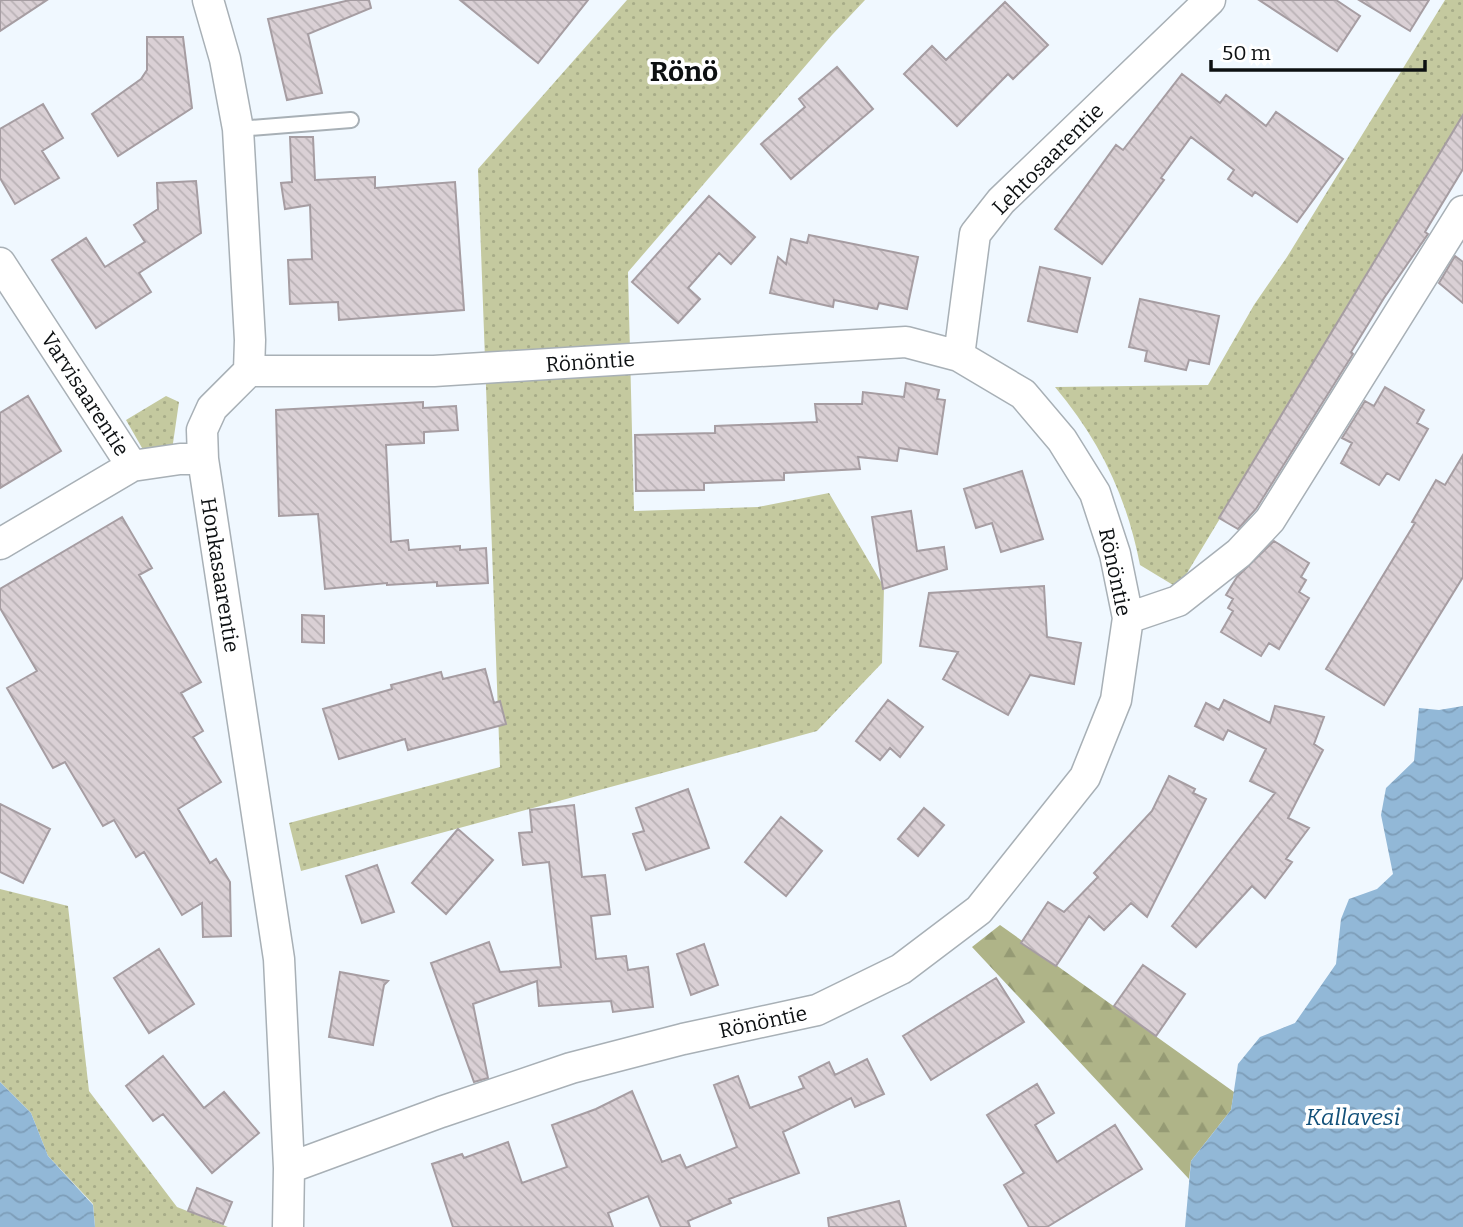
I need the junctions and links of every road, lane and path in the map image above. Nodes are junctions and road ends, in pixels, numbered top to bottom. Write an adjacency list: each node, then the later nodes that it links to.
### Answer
1 (208, 0): 4 (street)
2 (1210, 0): 7 (street, Lehtosaarentie)
3 (351, 120): 4 (lane)
4 (238, 129): 8 (street)
5 (1463, 211): 12 (street)
6 (0, 262): 10 (street, Varvisaarentie)
7 (958, 356): 8 (street, Rönöntie); 12 (street, Rönöntie)
8 (249, 371): 9 (street, Honkasaarentie)
9 (203, 459): 10 (street, Varvisaarentie); 13 (street, Honkasaarentie)
10 (132, 466): 11 (street)
11 (0, 544)
12 (1128, 618): 13 (street, Rönöntie)
13 (289, 1168): 14 (street)
14 (288, 1214)

